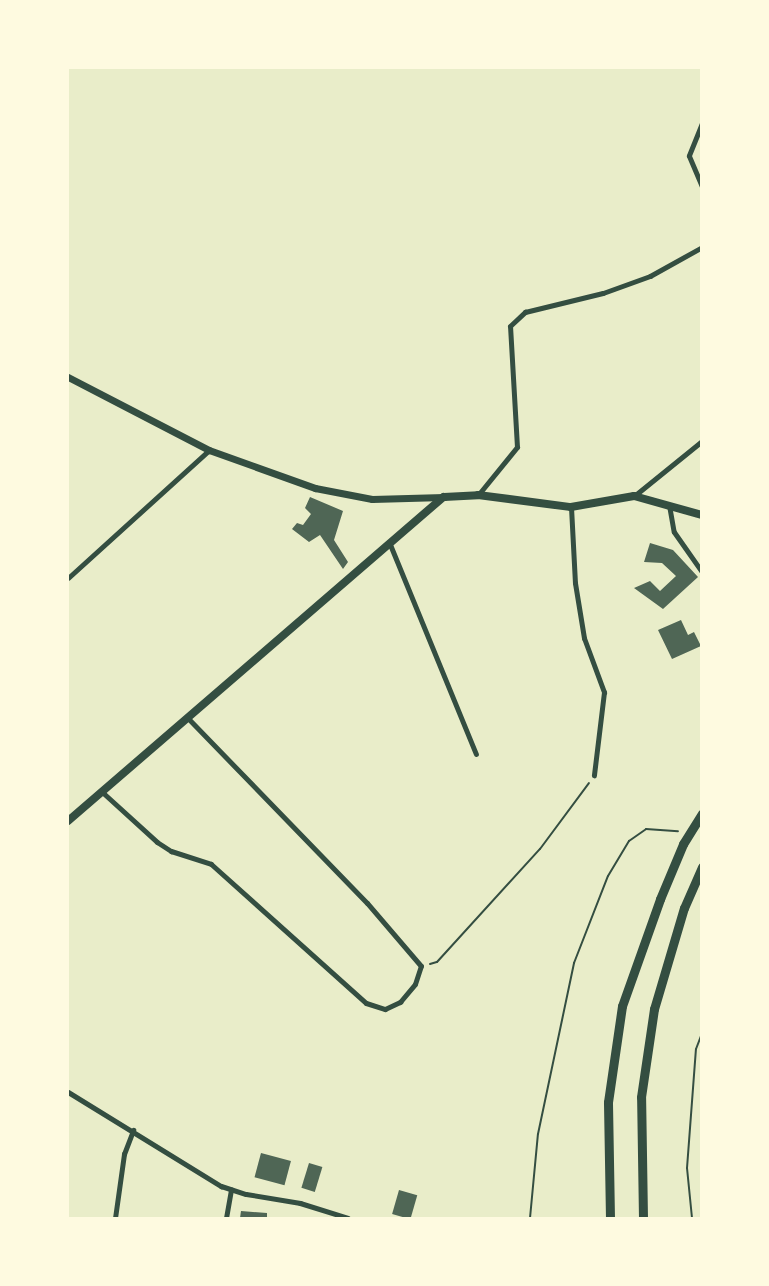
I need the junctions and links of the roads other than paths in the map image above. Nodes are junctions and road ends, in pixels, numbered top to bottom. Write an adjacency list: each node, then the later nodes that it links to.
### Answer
1 (702, 123): 2 (street)
2 (702, 188)
3 (702, 247): 7 (street)
4 (68, 377): 6 (street)
5 (702, 441): 8 (street)
6 (209, 450): 9 (street); 15 (street)
7 (478, 495): 9 (main road); 11 (main road)
8 (634, 496): 10 (main road); 11 (main road)
9 (444, 497): 13 (main road)
10 (669, 505): 12 (main road); 14 (street)
11 (571, 507): 18 (street)
12 (702, 515)
13 (389, 541): 16 (main road); 17 (street)
14 (702, 572)
15 (68, 578)
16 (186, 716): 19 (main road); 19 (street)
17 (476, 754)
18 (594, 776)
19 (100, 790): 21 (main road)
20 (702, 814): 29 (highway)
21 (68, 821)
22 (702, 867): 30 (highway)
23 (68, 1092): 24 (street)
24 (133, 1130): 25 (street); 26 (street)
25 (231, 1189): 27 (street); 28 (street)
26 (115, 1218)
27 (226, 1218)
28 (348, 1218)
29 (608, 1218)
30 (643, 1218)

